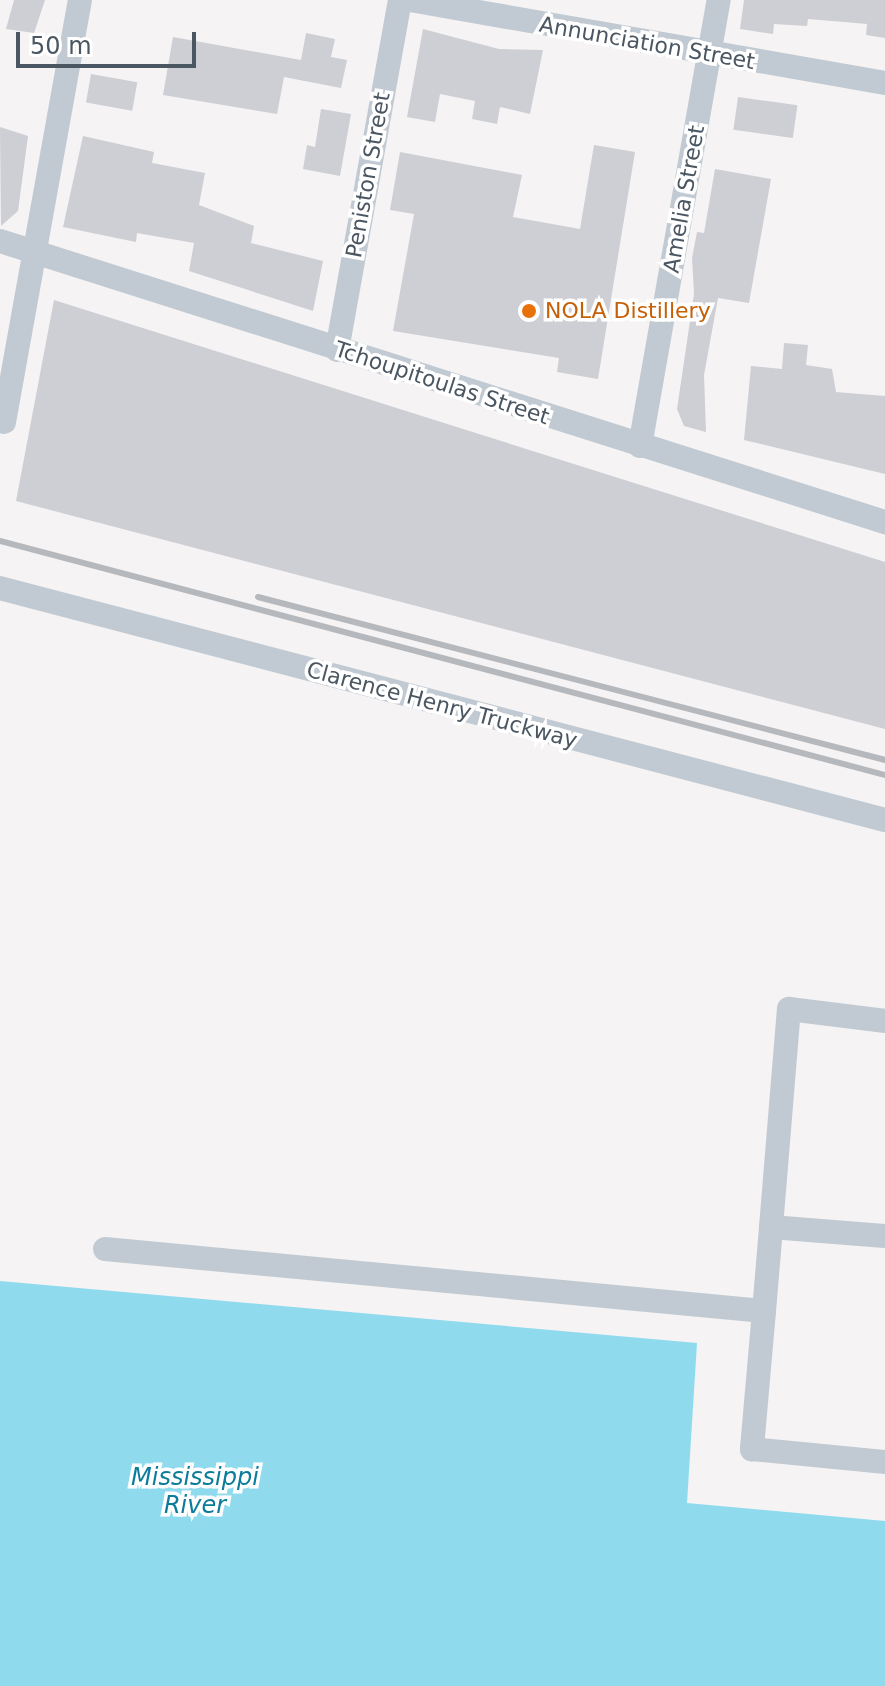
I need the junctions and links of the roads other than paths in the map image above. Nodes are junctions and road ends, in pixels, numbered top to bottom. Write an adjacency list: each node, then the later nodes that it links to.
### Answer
1 (80, 0): 8 (street)
2 (400, 0): 10 (street, Peniston Street)
3 (410, 0): 5 (street, Annunciation Street)
4 (719, 0): 5 (street, Amelia Street)
5 (710, 54): 6 (street, Annunciation Street); 12 (street, Amelia Street)
6 (885, 83)
7 (0, 241): 8 (street, Tchoupitoulas Street)
8 (37, 253): 9 (street); 10 (street, Tchoupitoulas Street)
9 (11, 324): 11 (street)
10 (337, 350): 12 (street, Tchoupitoulas Street)
11 (4, 422)
12 (640, 446): 13 (street, Tchoupitoulas Street)
13 (885, 522)
14 (0, 588): 15 (street, Clarence Henry Truckway)
15 (885, 820)
16 (885, 1021): 17 (street)
17 (771, 1227): 18 (street); 20 (street)
18 (885, 1236)
19 (105, 1249): 20 (street)
20 (764, 1311): 21 (street)
21 (885, 1462)

